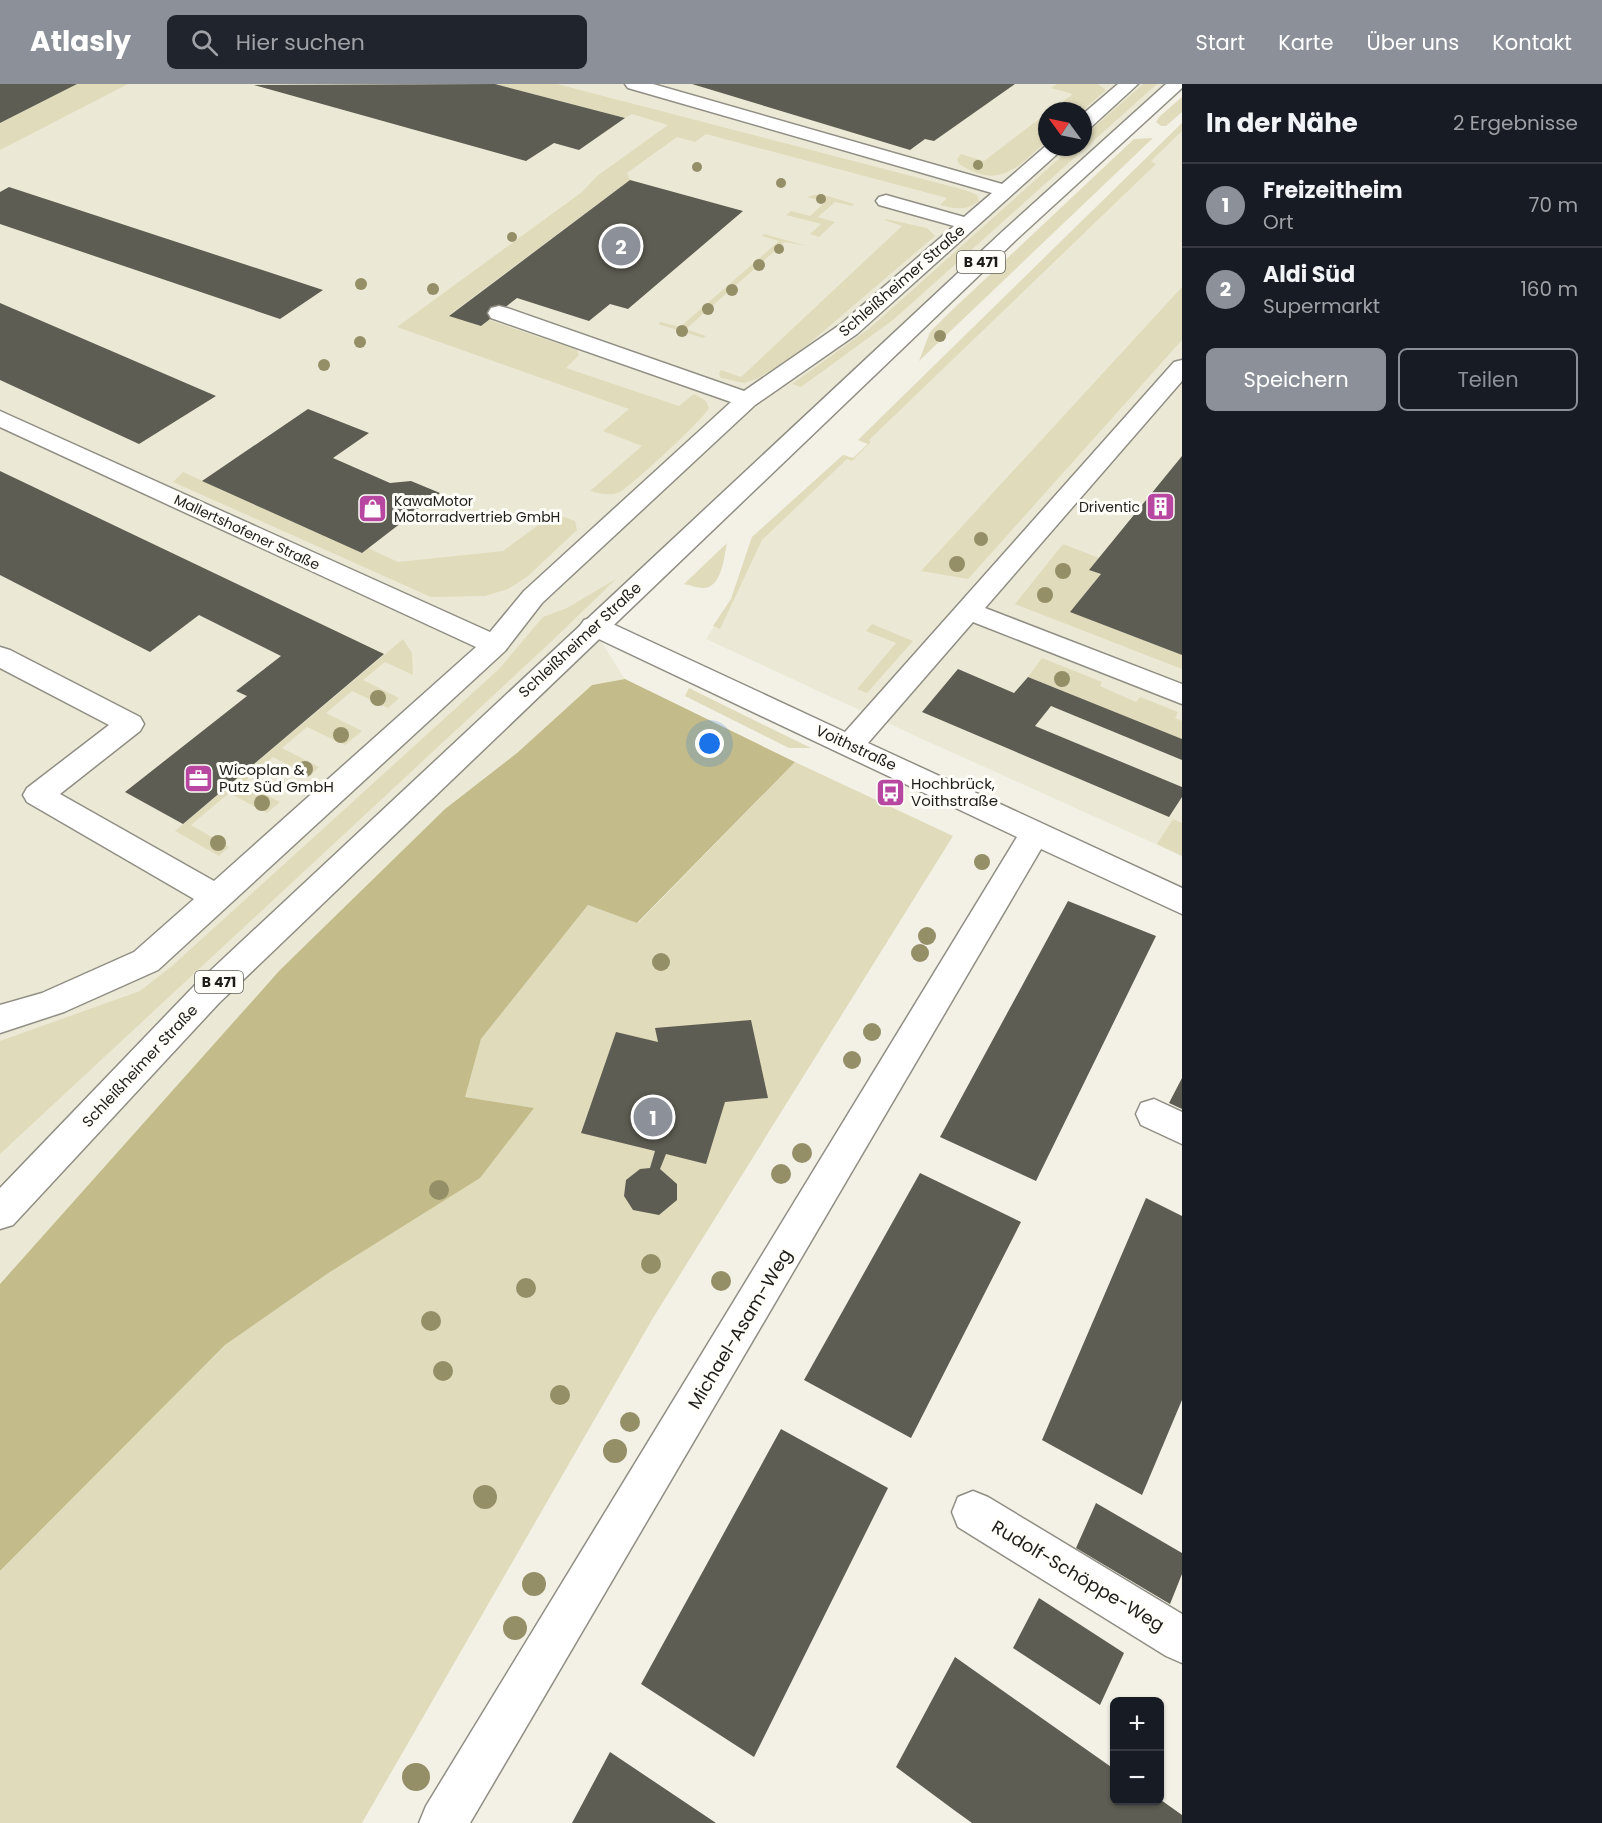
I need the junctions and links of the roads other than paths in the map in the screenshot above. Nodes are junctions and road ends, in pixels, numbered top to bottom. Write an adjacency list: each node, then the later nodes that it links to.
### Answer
1 (634, 84): 6 (street)
2 (1129, 84): 4 (street)
3 (1176, 84): 14 (street, Schleißheimer Straße / B 471)
4 (1092, 116)
5 (1046, 156): 6 (street, Schleißheimer Straße)
6 (1006, 191): 8 (street, Schleißheimer Straße)
7 (886, 201): 8 (street)
8 (967, 224): 11 (street, Schleißheimer Straße)
9 (499, 313): 11 (street)
10 (1182, 367): 13 (street)
11 (747, 400): 15 (street, Schleißheimer Straße)
12 (0, 418): 15 (street, Mallertshofener Straße)
13 (969, 611): 17 (street); 18 (street)
14 (594, 626): 18 (street, Voithstraße); 23 (street, Schleißheimer Straße / B 471)
15 (495, 645): 20 (street, Schleißheimer Straße)
16 (0, 656): 20 (street)
17 (1182, 695)
18 (850, 745): 19 (street, Voithstraße)
19 (1035, 833): 21 (street, Voithstraße); 26 (street, Michael-Asam-Weg)
20 (216, 899): 22 (street, Schleißheimer Straße)
21 (1182, 902)
22 (0, 1018)
23 (0, 1213)
24 (973, 1512): 25 (street, Rudolf-Schöppe-Weg)
25 (1182, 1640)
26 (443, 1823)

